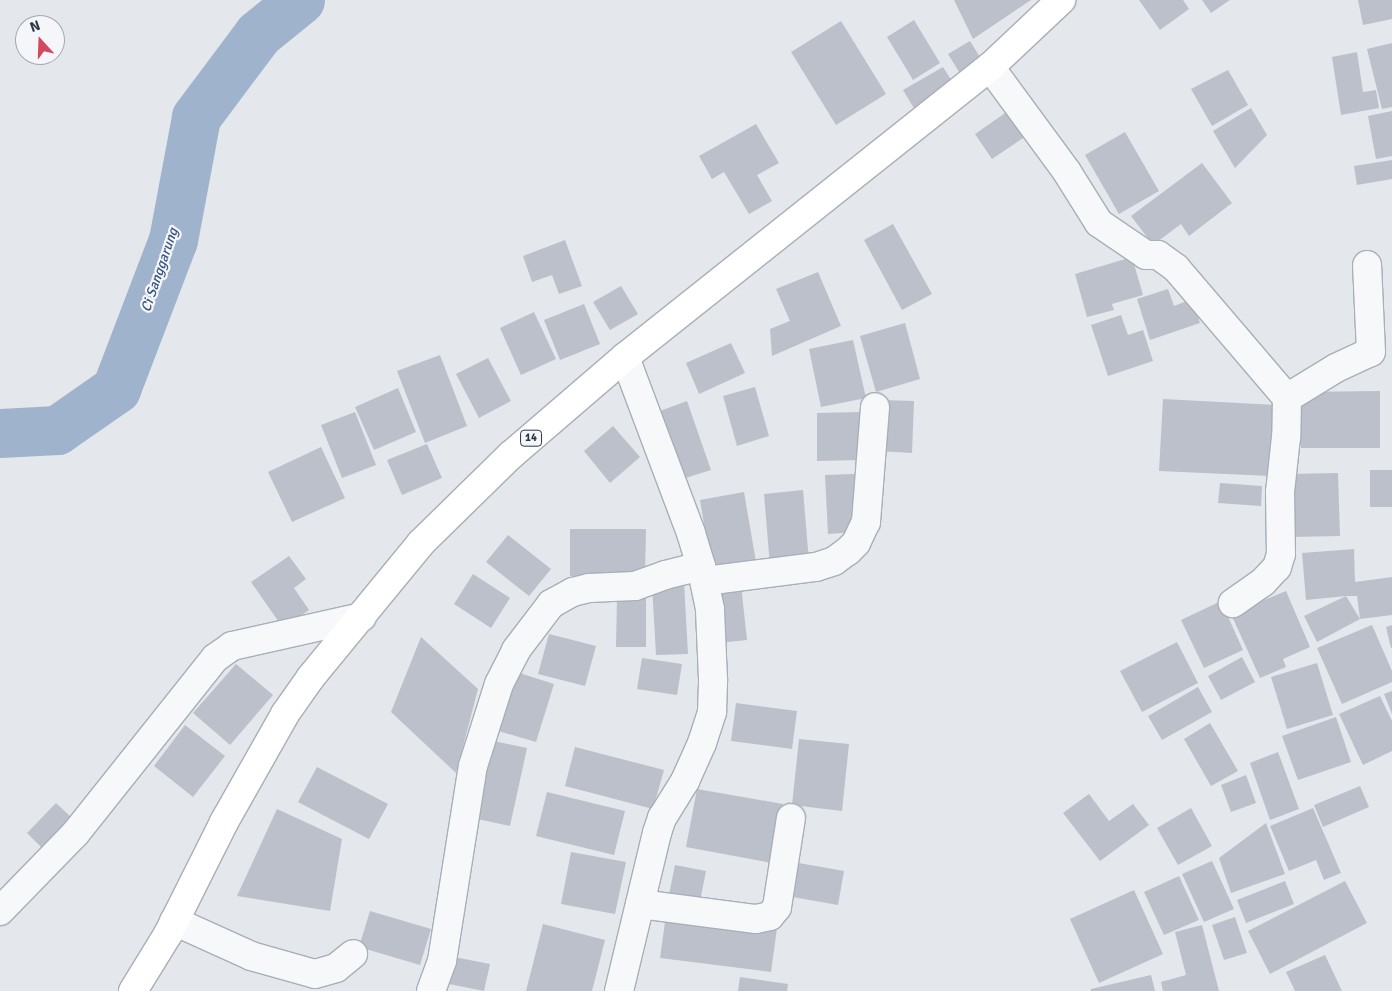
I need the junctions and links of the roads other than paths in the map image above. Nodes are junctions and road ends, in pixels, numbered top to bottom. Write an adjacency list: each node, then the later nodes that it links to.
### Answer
1 (1060, 0): 2 (highway, 14)
2 (990, 67): 5 (highway, 14); 6 (street)
3 (1367, 265): 4 (street)
4 (1382, 352): 6 (street)
5 (625, 357): 8 (street); 10 (highway, 14)
6 (1287, 398): 9 (street)
7 (875, 407): 8 (street)
8 (703, 573): 12 (street); 17 (street)
9 (1233, 603)
10 (362, 617): 13 (street); 14 (highway, 14)
11 (791, 818): 12 (street)
12 (640, 904): 18 (street)
13 (0, 911)
14 (174, 921): 15 (street); 16 (highway, 14)
15 (353, 954)
16 (133, 991)
17 (431, 991)
18 (619, 991)

